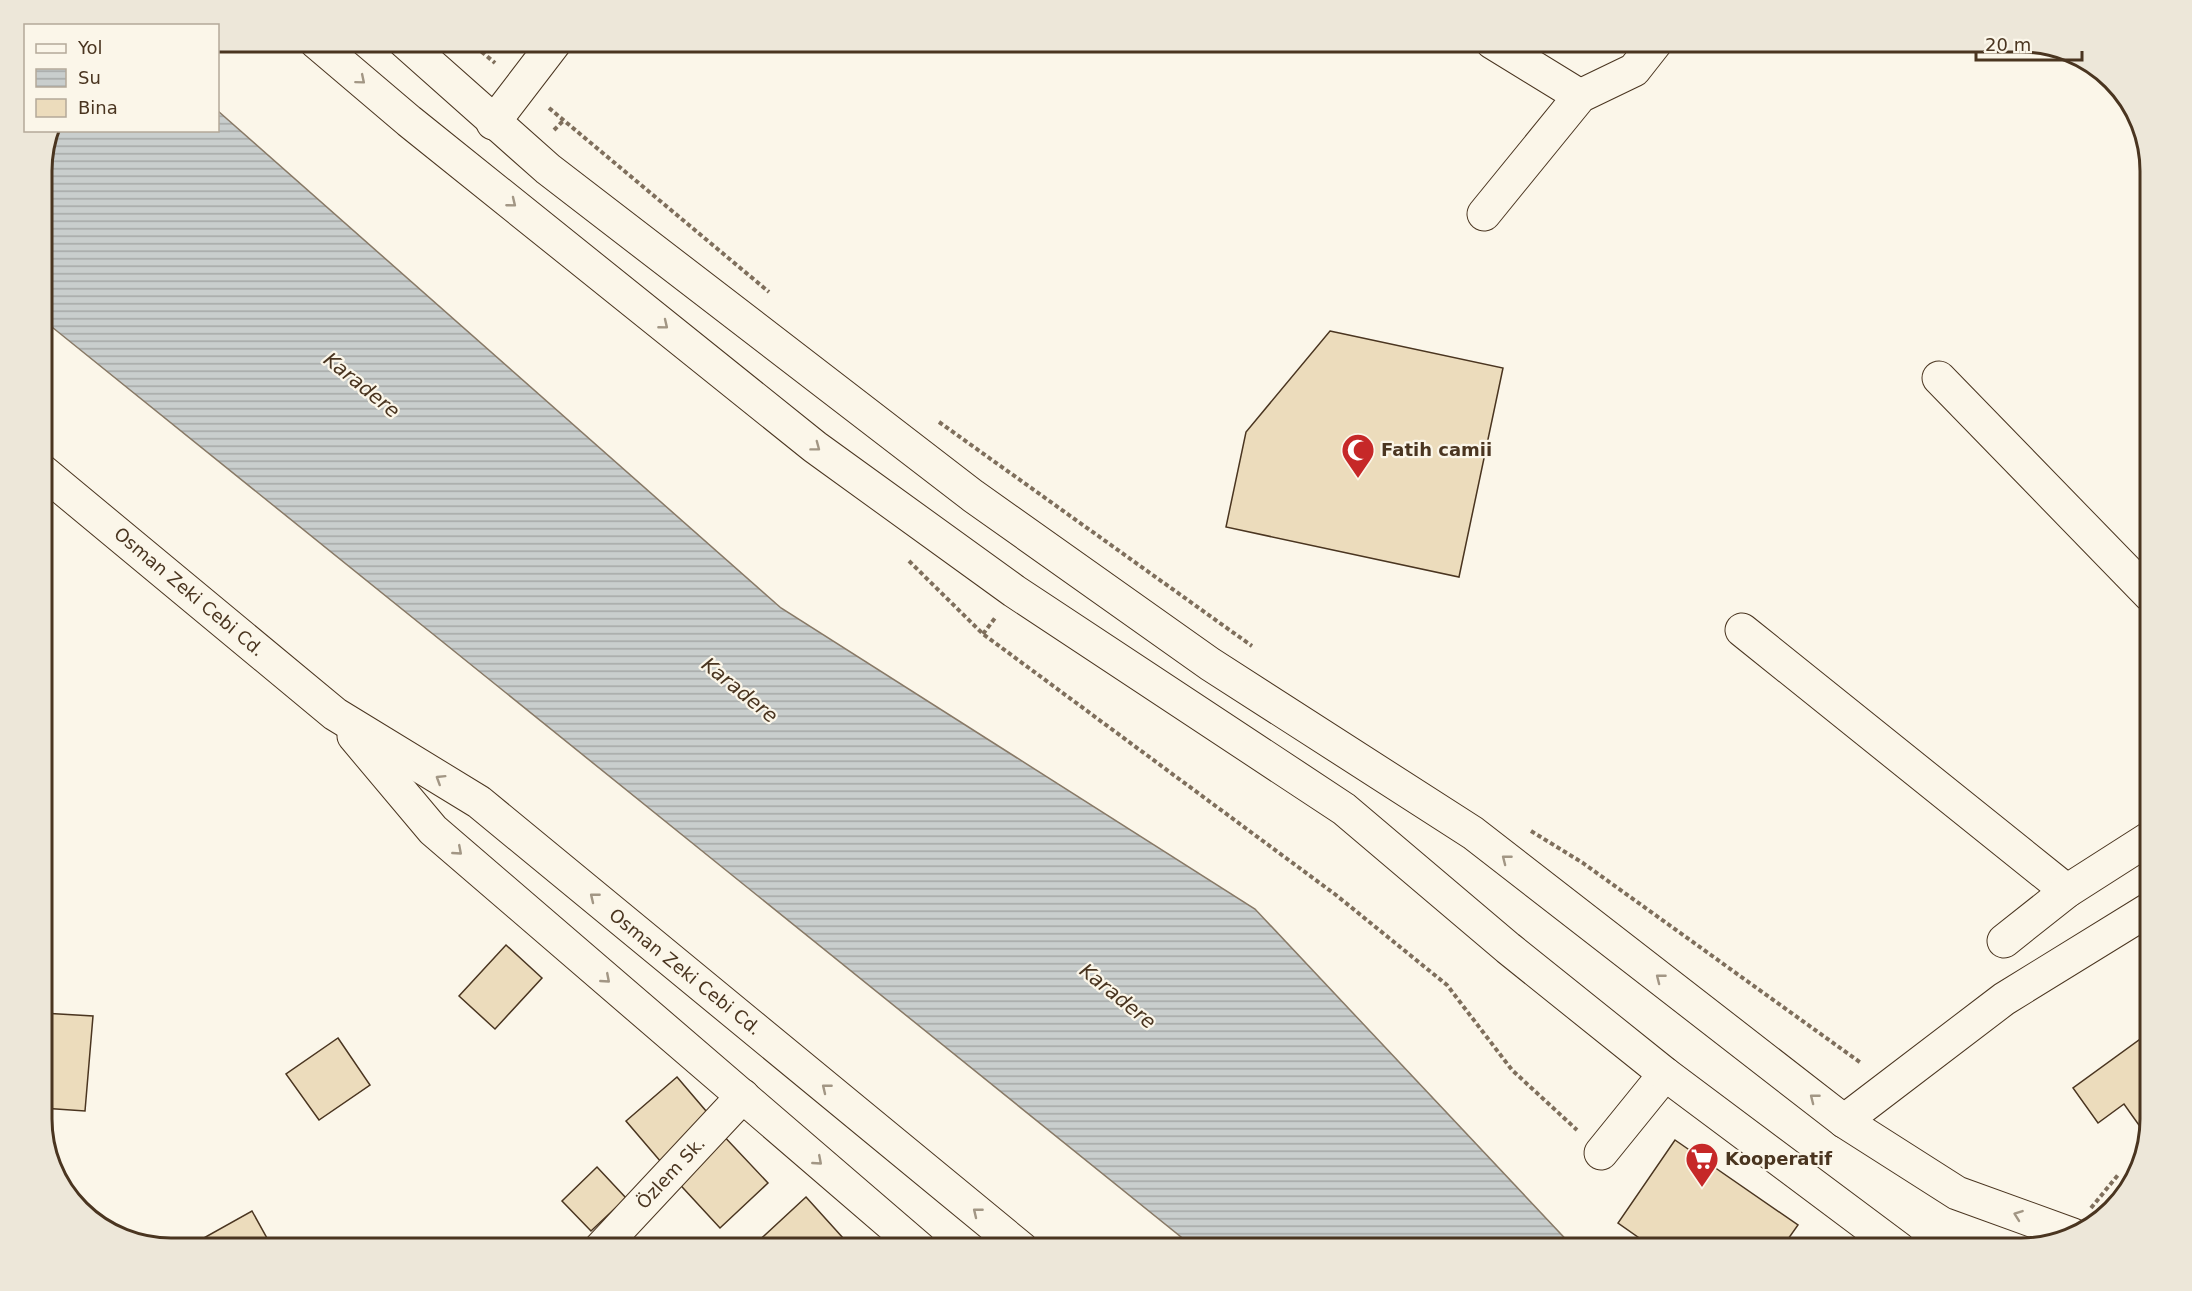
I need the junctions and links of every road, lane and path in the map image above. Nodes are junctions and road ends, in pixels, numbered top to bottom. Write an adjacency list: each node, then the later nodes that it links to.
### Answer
1 (1509, 52): 8 (main road)
2 (1648, 52): 8 (main road)
3 (329, 53): 25 (main road, one-way to 25)
4 (417, 53): 9 (main road)
5 (483, 53): 7 (path)
6 (547, 53): 7 (main road)
7 (522, 85): 9 (main road); 11 (path)
8 (1580, 96): 10 (main road)
9 (493, 123): 28 (main road, one-way to 9)
10 (1484, 214)
11 (773, 295)
12 (1939, 378): 16 (main road)
13 (934, 419): 18 (path)
14 (53, 480): 19 (main road, Osman Zeki Cebi Cd.)
15 (906, 558): 29 (path)
16 (2139, 584)
17 (1742, 630): 22 (main road)
18 (1254, 647)
19 (336, 714): 27 (main road, Osman Zeki Cebi Cd., one-way to 27); 33 (main road, Osman Zeki Cebi Cd., one-way to 19)
20 (1522, 825): 26 (path)
21 (2140, 845): 22 (main road)
22 (2067, 891): 24 (main road)
23 (2140, 915): 26 (main road)
24 (2004, 941)
25 (1665, 1074): 29 (main road); 34 (main road)
26 (1891, 1085): 28 (main road)
27 (743, 1096): 31 (main road, Özlem Sk.); 32 (main road, Osman Zeki Cebi Cd., one-way to 32)
28 (1844, 1121): 30 (main road, one-way to 28)
29 (1601, 1153)
30 (2061, 1231)
31 (610, 1238)
32 (895, 1238)
33 (1009, 1238)
34 (1884, 1238)

